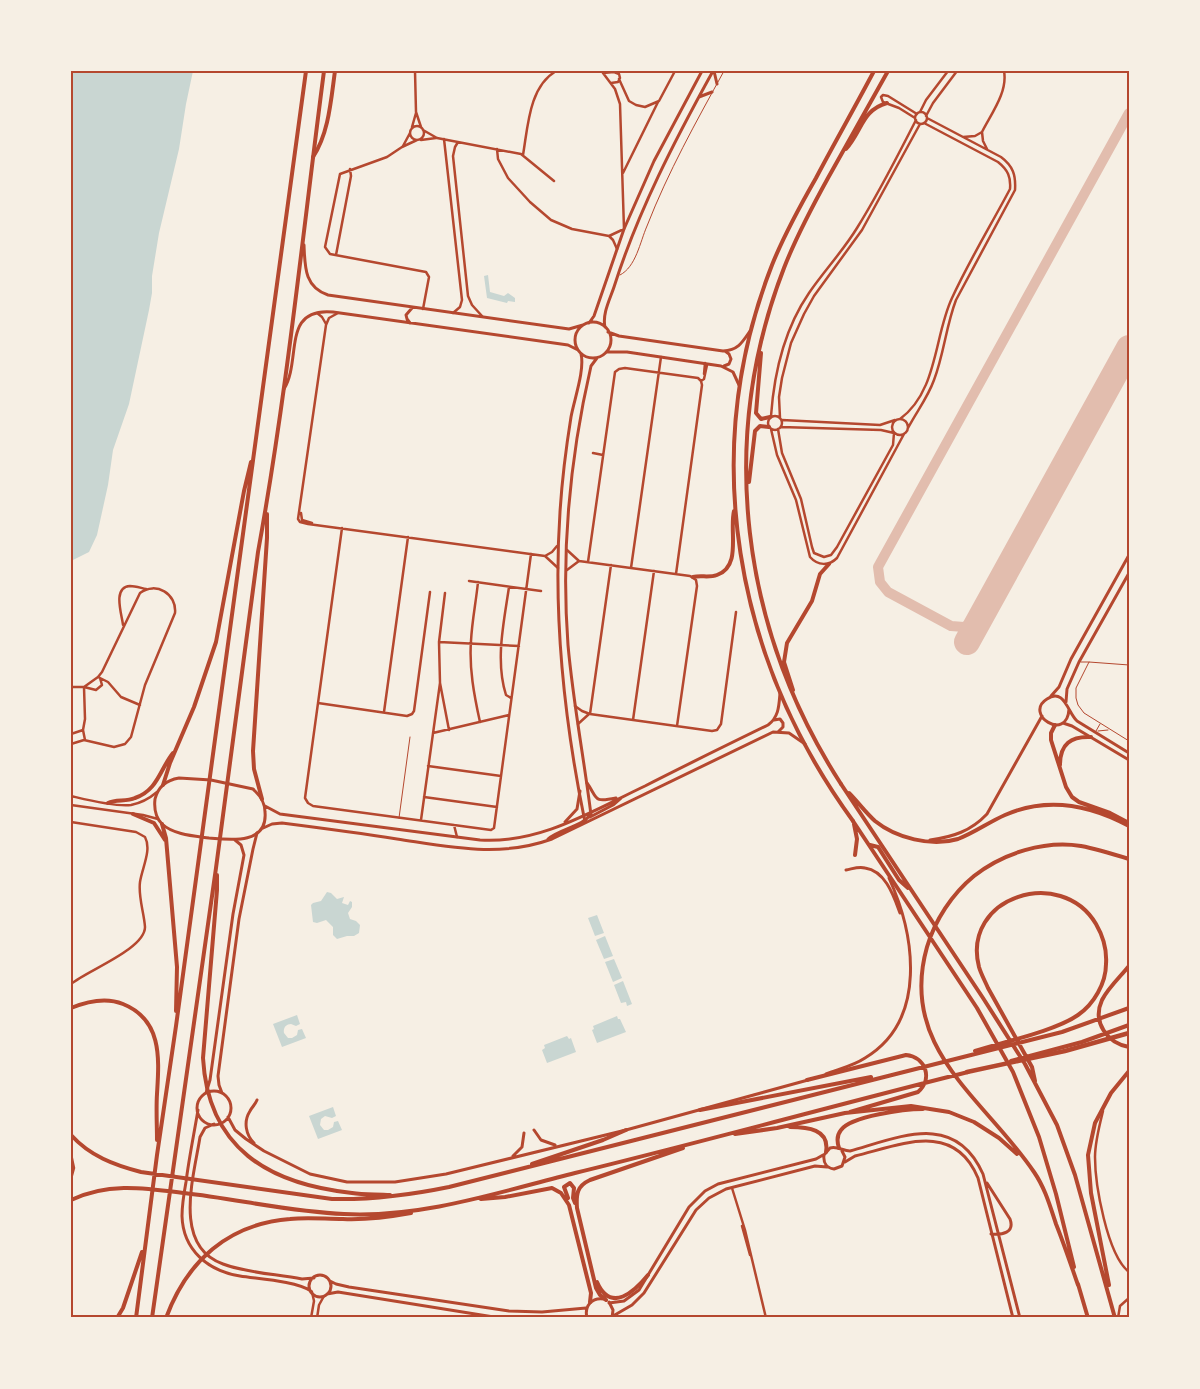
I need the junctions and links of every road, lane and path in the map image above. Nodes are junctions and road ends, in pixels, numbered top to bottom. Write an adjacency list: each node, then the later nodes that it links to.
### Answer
1 (306, 71): 89 (main road)
2 (324, 71): 43 (main road)
3 (335, 71): 43 (main road)
4 (415, 71): 24 (street)
5 (556, 71): 41 (street)
6 (675, 71): 22 (street)
7 (702, 71): 47 (street)
8 (714, 71): 19 (street); 21 (street)
9 (724, 71): 19 (lane)
10 (874, 71): 64 (main road)
11 (888, 71): 42 (main road)
12 (948, 71): 25 (street)
13 (957, 71): 26 (street)
14 (1004, 71): 31 (street)
15 (598, 72): 16 (street)
16 (603, 74): 17 (street); 18 (street)
17 (619, 80): 18 (street); 22 (street)
18 (611, 83): 45 (street)
19 (717, 84): 20 (lane)
20 (712, 92): 21 (street); 52 (lane)
21 (699, 97): 52 (street)
22 (659, 100): 45 (street)
23 (887, 104): 25 (street); 27 (street); 42 (main road)
24 (416, 112): 29 (street); 30 (street)
25 (919, 113): 26 (street); 27 (street)
26 (926, 117): 28 (street); 33 (street)
27 (916, 119): 28 (street); 78 (street)
28 (922, 123): 79 (street); 80 (street)
29 (412, 129): 30 (street); 32 (street)
30 (422, 129): 34 (street); 36 (street)
31 (982, 132): 33 (street); 40 (street)
32 (410, 133): 36 (street); 38 (street)
33 (963, 137): 40 (street)
34 (437, 138): 35 (street); 36 (street)
35 (444, 139): 37 (street); 57 (street)
36 (419, 140): 38 (street)
37 (458, 142): 39 (street); 58 (street)
38 (402, 147): 44 (street)
39 (497, 149): 41 (street); 49 (street)
40 (988, 151): 84 (street)
41 (523, 154): 46 (street)
42 (842, 154): 66 (main road)
43 (312, 159): 48 (main road)
44 (350, 170): 51 (street); 51 (street)
45 (623, 174): 47 (street)
46 (554, 181)
47 (624, 229): 49 (street); 50 (street)
48 (303, 233): 53 (street); 77 (main road)
49 (609, 236): 50 (street)
50 (617, 249): 59 (street)
51 (336, 255): 54 (street)
52 (617, 276): 63 (street)
53 (415, 308): 54 (street); 60 (street)
54 (423, 309): 57 (street)
55 (315, 313): 56 (street); 61 (street); 77 (street)
56 (338, 313): 60 (street); 61 (street)
57 (453, 313): 58 (street)
58 (483, 317): 62 (street)
59 (589, 323): 62 (street); 63 (street)
60 (412, 324): 68 (street)
61 (326, 325): 93 (street)
62 (583, 326): 68 (street)
63 (605, 327): 65 (street)
64 (751, 329): 67 (street); 76 (main road)
65 (608, 332): 67 (street); 69 (street)
66 (761, 343): 78 (main road); 90 (main road)
67 (723, 351): 73 (street)
68 (580, 352): 71 (street); 95 (street)
69 (606, 352): 70 (street); 71 (street)
70 (661, 357): 72 (street); 74 (street)
71 (597, 358): 96 (street)
72 (706, 364): 73 (street); 75 (street)
73 (721, 366): 76 (street)
74 (659, 372): 75 (street); 88 (street); 105 (street)
75 (701, 381): 109 (street)
76 (739, 385): 92 (main road)
77 (283, 391): 91 (main road)
78 (771, 417): 79 (street); 82 (street)
79 (781, 419): 81 (street); 83 (street)
80 (900, 419): 81 (street); 84 (street)
81 (895, 420): 85 (street)
82 (770, 428): 83 (street); 90 (main road); 102 (street)
83 (779, 428): 85 (street); 85 (street)
84 (908, 428): 86 (street)
85 (894, 433): 86 (street)
86 (904, 434): 102 (street)
87 (593, 454): 88 (street)
88 (603, 455): 101 (street)
89 (253, 458): 168 (main road); 220 (main road)
90 (746, 500): 141 (main road)
91 (266, 505): 182 (main road); 211 (main road)
92 (735, 506): 110 (main road); 134 (main road)
93 (342, 528): 94 (street); 138 (street)
94 (408, 537): 97 (street); 143 (street)
95 (558, 545): 99 (street); 104 (street)
96 (567, 550): 100 (street); 106 (street)
97 (531, 554): 99 (street); 117 (street)
98 (1129, 555): 135 (street)
99 (545, 556): 104 (street)
100 (579, 561): 101 (street); 106 (street)
101 (588, 562): 103 (street)
102 (829, 564): 141 (main road)
103 (611, 565): 105 (street); 144 (street)
104 (558, 568): 177 (street)
105 (631, 568): 107 (street)
106 (567, 570): 140 (street)
107 (654, 571): 109 (street); 147 (street)
108 (1129, 573): 129 (street)
109 (676, 574): 111 (street)
110 (699, 576): 111 (main road); 114 (street)
111 (693, 577): 114 (street)
112 (469, 581): 113 (street)
113 (478, 582): 115 (street); 124 (street)
114 (696, 582): 154 (street)
115 (510, 587): 117 (street); 125 (street)
116 (148, 589): 122 (street); 122 (street); 139 (street)
117 (526, 589): 118 (street); 126 (street)
118 (541, 591)
119 (430, 592): 143 (street)
120 (445, 593): 123 (street)
121 (736, 612): 154 (street)
122 (123, 626): 130 (street)
123 (439, 642): 124 (street); 131 (street)
124 (471, 643): 125 (street); 149 (street)
125 (501, 645): 126 (street); 136 (street)
126 (519, 646): 136 (street)
127 (1090, 662): 128 (lane); 129 (lane); 129 (lane)
128 (1129, 665)
129 (1081, 666): 137 (street); 151 (lane)
130 (99, 678): 132 (street); 132 (street); 139 (street)
131 (440, 683): 156 (street); 161 (street)
132 (84, 687): 133 (street); 155 (street)
133 (71, 688)
134 (780, 693): 148 (street); 167 (main road)
135 (1050, 697): 137 (street); 146 (street)
136 (512, 698): 145 (street)
137 (1066, 702): 142 (street)
138 (318, 703): 143 (street); 190 (street)
139 (140, 705): 164 (street)
140 (575, 706): 144 (street); 152 (street)
141 (798, 706): 175 (main road)
142 (1069, 709): 150 (street); 159 (street)
143 (384, 712)
144 (590, 714): 147 (street); 152 (street)
145 (510, 715): 149 (street); 173 (street)
146 (1042, 716): 153 (street); 205 (street)
147 (633, 720): 154 (street)
148 (773, 721): 158 (street); 181 (street)
149 (480, 722): 156 (street)
150 (1062, 722): 153 (street); 163 (street)
151 (1100, 723): 157 (lane); 159 (lane)
152 (578, 724): 174 (street)
153 (1055, 725): 172 (main road)
154 (677, 726)
155 (83, 730): 160 (street); 164 (street)
156 (450, 730): 161 (street)
157 (1110, 730): 159 (lane); 165 (lane)
158 (777, 732): 167 (street); 192 (street)
159 (1094, 732): 169 (street)
160 (71, 734)
161 (433, 734): 171 (street)
162 (410, 737): 190 (lane)
163 (1091, 737): 170 (street); 172 (main road)
164 (85, 740): 166 (street)
165 (1129, 741)
166 (71, 744)
167 (805, 744): 194 (main road)
168 (175, 751): 176 (main road); 183 (main road)
169 (1129, 752)
170 (1129, 760)
171 (428, 766): 173 (street); 180 (street)
172 (1060, 769): 199 (main road)
173 (502, 776): 186 (street)
174 (587, 783): 181 (street); 188 (street)
175 (841, 784): 205 (main road); 213 (main road)
176 (163, 785): 178 (street); 182 (street)
177 (580, 791): 189 (street); 198 (street)
178 (158, 792): 183 (street); 191 (street)
179 (71, 796): 183 (street)
180 (424, 797): 186 (street); 193 (street)
181 (621, 797): 188 (street)
182 (262, 799): 185 (street)
183 (108, 803)
184 (71, 805): 187 (street)
185 (265, 806): 201 (street); 202 (street)
186 (497, 808): 200 (street)
187 (133, 814): 191 (street); 206 (main road)
188 (591, 814): 189 (street); 192 (street); 196 (street)
189 (584, 815): 196 (street); 198 (street)
190 (399, 818): 193 (street)
191 (159, 819): 197 (street)
192 (592, 820): 196 (street)
193 (421, 821): 200 (street)
194 (853, 821): 207 (main road); 208 (main road)
195 (71, 822): 216 (street)
196 (586, 822): 201 (street)
197 (162, 824): 204 (street); 206 (main road)
198 (562, 825): 203 (street)
199 (1129, 825): 205 (main road)
200 (454, 827): 202 (street); 203 (street)
201 (260, 830): 204 (street); 230 (street)
202 (447, 836): 203 (street)
203 (457, 837)
204 (234, 840): 229 (street)
205 (924, 841)
206 (166, 844): 220 (main road)
207 (870, 845): 210 (main road); 213 (main road)
208 (855, 855)
209 (1129, 859): 253 (main road)
210 (884, 866): 214 (street); 274 (main road)
211 (216, 868): 260 (main road); 285 (main road)
212 (846, 870): 214 (street)
213 (912, 891): 228 (main road)
214 (905, 926): 227 (street)
215 (1129, 966): 222 (main road)
216 (71, 984)
217 (71, 1008): 251 (main road)
218 (1129, 1008): 223 (main road)
219 (1129, 1025): 225 (main road)
220 (176, 1026): 251 (main road)
221 (1129, 1033): 225 (highway)
222 (1129, 1047)
223 (934, 1064): 226 (main road); 228 (main road)
224 (1129, 1071): 232 (main road)
225 (967, 1072): 244 (main road)
226 (880, 1076): 235 (main road); 255 (main road)
227 (808, 1080): 235 (street); 236 (main road)
228 (1036, 1085): 281 (main road)
229 (206, 1093): 230 (street); 234 (street)
230 (222, 1093): 237 (street)
231 (257, 1100): 248 (street)
232 (1105, 1104): 269 (street); 281 (main road)
233 (928, 1108): 236 (main road); 247 (main road); 253 (main road)
234 (198, 1110): 238 (street); 275 (street)
235 (700, 1110): 241 (street)
236 (845, 1113): 239 (main road)
237 (228, 1117): 238 (street); 248 (street)
238 (214, 1124): 272 (street)
239 (777, 1128): 244 (main road); 249 (main road)
240 (534, 1130): 246 (street)
241 (626, 1130): 246 (street); 255 (main road)
242 (524, 1133): 252 (street)
243 (71, 1135): 260 (main road)
244 (728, 1135): 245 (main road)
245 (689, 1145): 262 (main road); 264 (main road)
246 (558, 1146): 252 (street)
247 (841, 1149): 249 (street); 254 (street); 258 (street)
248 (264, 1151): 252 (street)
249 (825, 1153): 256 (street); 271 (street)
250 (71, 1154): 257 (street)
251 (157, 1155): 268 (main road)
252 (511, 1158)
253 (1024, 1160): 274 (main road)
254 (845, 1162): 256 (street); 266 (street)
255 (522, 1167): 260 (main road)
256 (827, 1167): 259 (street)
257 (71, 1179)
258 (985, 1180): 267 (street); 267 (street)
259 (732, 1188): 282 (street); 292 (street)
260 (395, 1196)
261 (71, 1200): 265 (main road)
262 (474, 1200): 263 (main road); 265 (main road)
263 (569, 1205): 264 (main road); 279 (main road)
264 (577, 1208): 270 (main road)
265 (420, 1211): 286 (main road)
266 (991, 1234): 267 (street); 293 (street)
267 (999, 1234): 294 (street)
268 (145, 1245): 283 (main road); 284 (main road)
269 (1129, 1272)
270 (593, 1273): 271 (main road); 278 (main road)
271 (648, 1274): 278 (street)
272 (314, 1278): 273 (street); 275 (street)
273 (330, 1281): 276 (street); 280 (street)
274 (1078, 1285): 295 (main road)
275 (311, 1292): 276 (street); 287 (street)
276 (326, 1295): 288 (street); 289 (street)
277 (1129, 1298): 296 (street)
278 (608, 1301): 279 (street); 282 (street)
279 (590, 1302): 280 (street)
280 (586, 1308): 291 (street)
281 (1114, 1311): 296 (main road)
282 (612, 1317)
283 (117, 1318)
284 (136, 1318)
285 (152, 1318)
286 (166, 1318)
287 (312, 1318)
288 (317, 1318)
289 (500, 1318)
290 (572, 1318): 291 (street)
291 (586, 1318)
292 (766, 1318)
293 (1013, 1318)
294 (1020, 1318)
295 (1088, 1318)
296 (1117, 1318)

